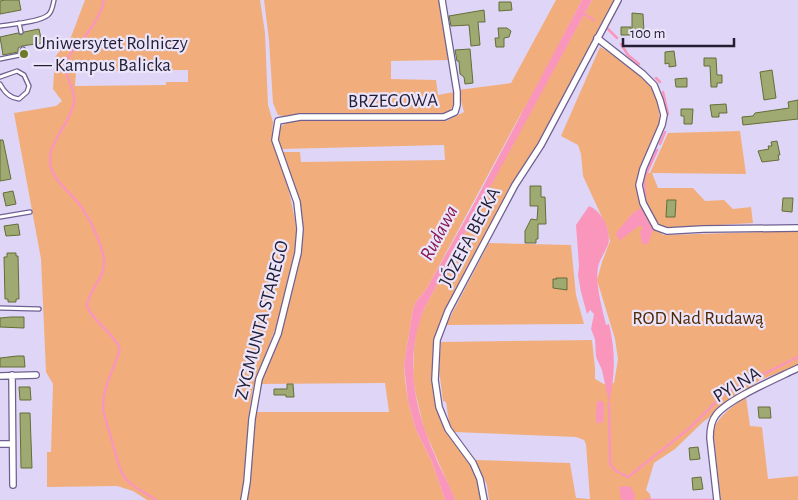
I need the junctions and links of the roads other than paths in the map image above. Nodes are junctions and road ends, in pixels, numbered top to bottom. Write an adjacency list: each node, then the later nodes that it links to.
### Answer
1 (54, 0): 4 (lane)
2 (442, 0): 12 (street, BRZEGOWA)
3 (618, 0): 7 (street, JÓZEFA BECKA)
4 (19, 23): 5 (lane); 6 (lane)
5 (0, 26)
6 (22, 32)
7 (597, 38): 15 (street); 26 (street, JÓZEFA BECKA)
8 (22, 49): 9 (lane)
9 (0, 59)
10 (0, 77): 11 (lane)
11 (0, 84)
12 (278, 122): 25 (street, ZYGMUNTA STAREGO)
13 (30, 212): 14 (lane)
14 (0, 217)
15 (798, 228)
16 (0, 308): 17 (lane)
17 (40, 308)
18 (798, 368): 27 (street, PYLNA)
19 (12, 375): 20 (street); 21 (street); 23 (street)
20 (36, 375)
21 (0, 376)
22 (0, 444): 23 (street)
23 (11, 444): 24 (street)
24 (13, 485)
25 (244, 500)
26 (484, 500)
27 (717, 500)

